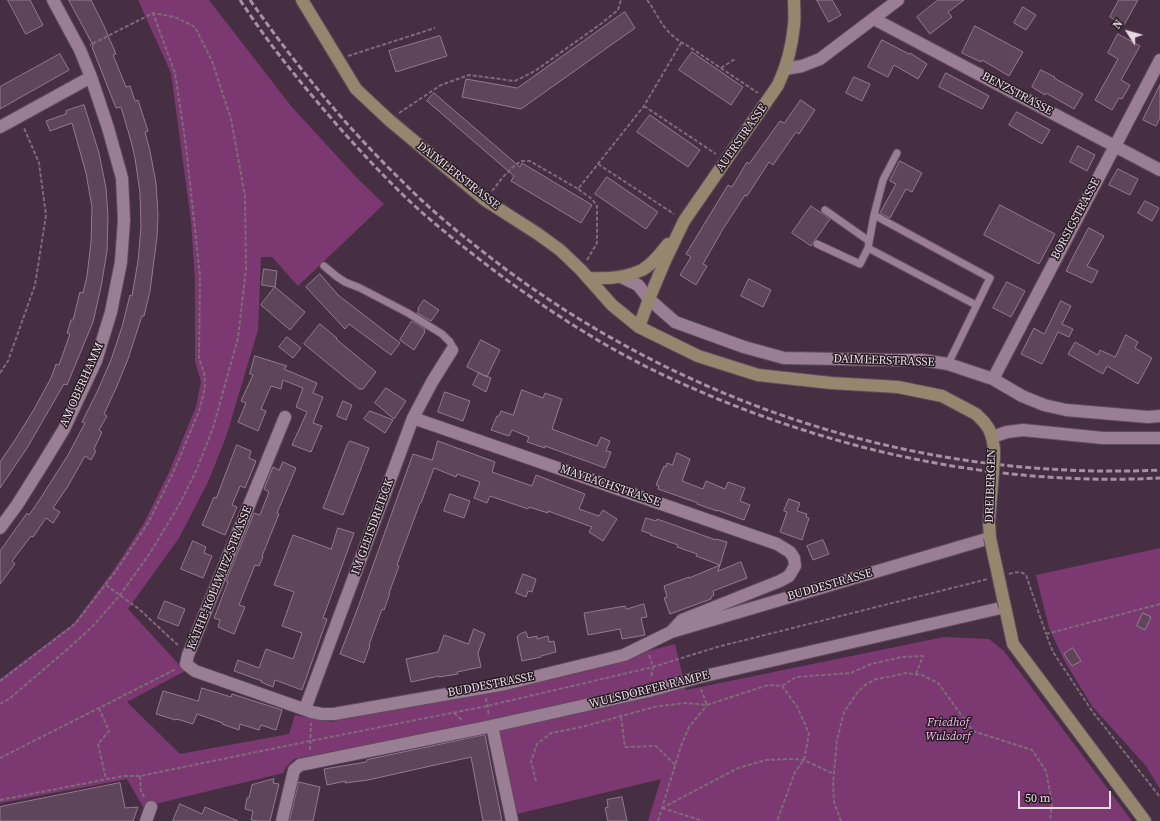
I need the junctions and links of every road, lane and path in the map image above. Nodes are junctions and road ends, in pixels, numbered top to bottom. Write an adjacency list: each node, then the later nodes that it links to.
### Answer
1 (53, 0): 11 (street, AM OBERHAMM)
2 (302, 0): 12 (street, DAIMLERSTRASSE)
3 (621, 0): 21 (path)
4 (647, 0): 10 (path)
5 (794, 0): 16 (street, AUERSTRASSE)
6 (898, 0): 8 (street)
7 (153, 13): 11 (path); 53 (path); 54 (path)
8 (874, 19): 16 (street); 23 (street, BENZSTRASSE)
9 (435, 28): 12 (path)
10 (681, 43): 15 (path); 19 (path)
11 (80, 50): 17 (street, AM OBERHAMM)
12 (338, 59): 21 (street, DAIMLERSTRASSE)
13 (735, 59): 15 (path)
14 (1160, 60): 23 (street, BORSIGSTRASSE)
15 (721, 68): 18 (path)
16 (785, 69): 18 (street, AUERSTRASSE)
17 (91, 77): 20 (street); 50 (street, AM OBERHAMM)
18 (768, 100): 25 (street, AUERSTRASSE)
19 (644, 106): 25 (path); 26 (path)
20 (20, 116): 22 (street); 43 (path)
21 (389, 120): 29 (street, DAIMLERSTRASSE)
22 (0, 127)
23 (1114, 146): 27 (street, BENZSTRASSE); 44 (street, BORSIGSTRASSE)
24 (897, 153): 31 (lane)
25 (725, 161): 32 (street, AUERSTRASSE)
26 (598, 164): 28 (path); 32 (path)
27 (1160, 170)
28 (578, 189): 29 (path); 36 (path)
29 (485, 200): 36 (street, DAIMLERSTRASSE)
30 (825, 210): 34 (lane)
31 (874, 215): 34 (lane); 39 (lane)
32 (684, 221): 37 (street); 38 (street, AUERSTRASSE)
33 (817, 244): 34 (lane)
34 (869, 245): 39 (lane)
35 (324, 266): 41 (lane)
36 (584, 274): 37 (street); 40 (street, DAIMLERSTRASSE)
37 (621, 277): 38 (street, DAIMLERSTRASSE)
38 (649, 299): 40 (street, AUERSTRASSE); 42 (street, DAIMLERSTRASSE)
39 (976, 305): 42 (lane)
40 (639, 327): 48 (street, DREIBERGEN)
41 (452, 350): 47 (street, IM GLEISDREIECK)
42 (948, 364): 44 (street, DAIMLERSTRASSE)
43 (0, 373)
44 (993, 379): 45 (street, DAIMLERSTRASSE)
45 (1160, 416)
46 (285, 417): 59 (street, KÄTHE-KOLLWITZ-STRASSE)
47 (413, 418): 52 (street, MAYBACHSTRASSE); 68 (street, IM GLEISDREIECK)
48 (992, 438): 49 (street); 51 (street, DREIBERGEN, bridge)
49 (1160, 438)
50 (0, 528)
51 (990, 538): 56 (street, DREIBERGEN, bridge); 57 (street, BUDDESTRASSE)
52 (795, 566): 57 (street, BUDDESTRASSE)
53 (106, 584): 54 (path); 61 (path)
54 (120, 595): 59 (path); 65 (path)
55 (1160, 604): 79 (path)
56 (1005, 607): 64 (street, WULSDORFER RAMPE); 90 (street, DREIBERGEN)
57 (671, 632): 58 (street, BUDDESTRASSE)
58 (646, 644): 63 (street, BUDDESTRASSE); 64 (path)
59 (187, 660): 67 (path); 68 (street, KÄTHE-KOLLWITZ-STRASSE)
60 (916, 674): 62 (path); 75 (path); 89 (path)
61 (0, 681)
62 (782, 686): 66 (path); 72 (path)
63 (483, 688): 68 (street, BUDDESTRASSE); 70 (path)
64 (649, 691): 70 (street, WULSDORFER RAMPE)
65 (0, 704)
66 (707, 705): 69 (path); 74 (path)
67 (99, 707): 71 (path); 77 (path)
68 (309, 711): 73 (path)
69 (621, 717): 74 (path); 78 (path)
70 (492, 726): 73 (street, WULSDORFER RAMPE); 84 (street)
71 (0, 758)
72 (804, 760): 75 (path); 81 (path); 87 (path)
73 (309, 762): 83 (street, WULSDORFER RAMPE)
74 (675, 765): 81 (path)
75 (834, 774): 88 (path)
76 (140, 776): 80 (path)
77 (106, 780)
78 (536, 781)
79 (1160, 797)
80 (151, 807): 82 (street)
81 (662, 808): 85 (path); 86 (path)
82 (146, 821)
83 (282, 821)
84 (512, 821)
85 (658, 821)
86 (703, 821)
87 (777, 821)
88 (841, 821)
89 (1050, 821)
90 (1145, 821)

